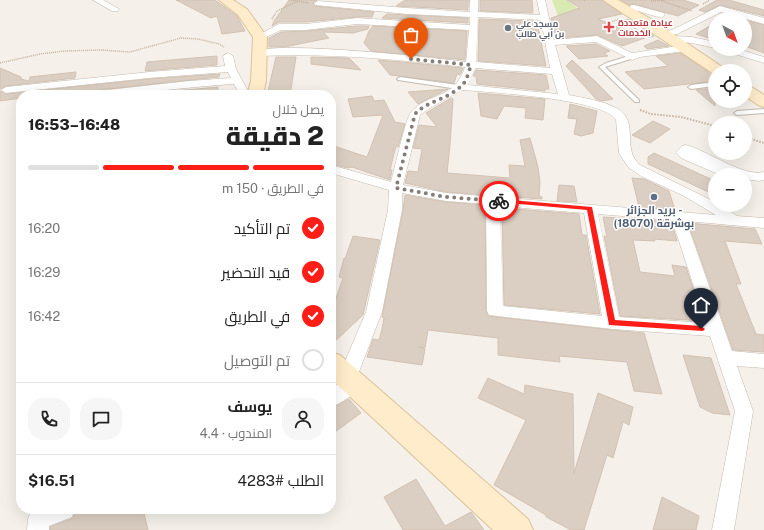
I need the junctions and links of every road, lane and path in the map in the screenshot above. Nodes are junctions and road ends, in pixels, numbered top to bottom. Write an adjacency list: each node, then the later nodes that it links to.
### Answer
1 (97, 0): 14 (street)
2 (226, 0): 25 (street)
3 (291, 0): 11 (path)
4 (395, 0): 15 (street)
5 (474, 0): 17 (street)
6 (541, 0): 20 (street)
7 (609, 0): 16 (street)
8 (663, 0): 10 (path); 19 (path)
9 (710, 0): 13 (path)
10 (650, 1): 16 (street)
11 (298, 2): 12 (path); 25 (path)
12 (320, 2): 15 (street)
13 (703, 4)
14 (115, 9)
15 (384, 9): 17 (street)
16 (630, 13): 18 (street); 22 (street); 23 (lane)
17 (474, 15): 20 (street); 24 (street)
18 (661, 15)
19 (707, 16): 21 (street); 26 (street)
20 (545, 18): 27 (street)
21 (764, 21)
22 (646, 22): 23 (lane); 26 (street)
23 (633, 24): 26 (lane)
24 (474, 28): 25 (street); 37 (street)
25 (265, 34): 30 (street)
26 (665, 35): 28 (street)
27 (550, 43): 33 (street); 39 (street)
28 (688, 44): 29 (street); 33 (street); 36 (street)
29 (708, 45)
30 (258, 53): 37 (street); 48 (street)
31 (228, 56): 35 (path); 38 (street)
32 (749, 56): 34 (street)
33 (632, 57): 51 (lane)
34 (764, 60)
35 (0, 63)
36 (711, 64)
37 (471, 65): 39 (street); 43 (street)
38 (231, 69): 41 (street); 45 (street)
39 (556, 70): 50 (street)
40 (400, 79): 43 (lane)
41 (236, 81): 46 (street); 47 (street)
42 (708, 85): 44 (lane)
43 (458, 87): 50 (street); 62 (street)
44 (691, 87)
45 (6, 90)
46 (132, 90)
47 (242, 90)
48 (257, 90)
49 (752, 94): 52 (street)
50 (564, 98): 54 (street)
51 (637, 101)
52 (764, 102)
53 (764, 111): 55 (lane)
54 (615, 112): 56 (path); 66 (street)
55 (737, 113)
56 (708, 124)
57 (752, 139): 58 (path)
58 (764, 143)
59 (714, 168): 60 (street)
60 (731, 168)
61 (336, 170): 62 (street)
62 (396, 188): 63 (street); 72 (street)
63 (493, 201): 64 (street); 68 (street)
64 (590, 208): 65 (street); 68 (street)
65 (677, 215): 66 (street); 69 (street)
66 (733, 220): 67 (street)
67 (764, 223)
68 (612, 323): 69 (street)
69 (716, 330): 70 (street)
70 (725, 358): 71 (street); 76 (street)
71 (764, 361)
72 (340, 381): 75 (street)
73 (52, 514): 74 (street)
74 (38, 530)
75 (517, 530)
76 (723, 530)

